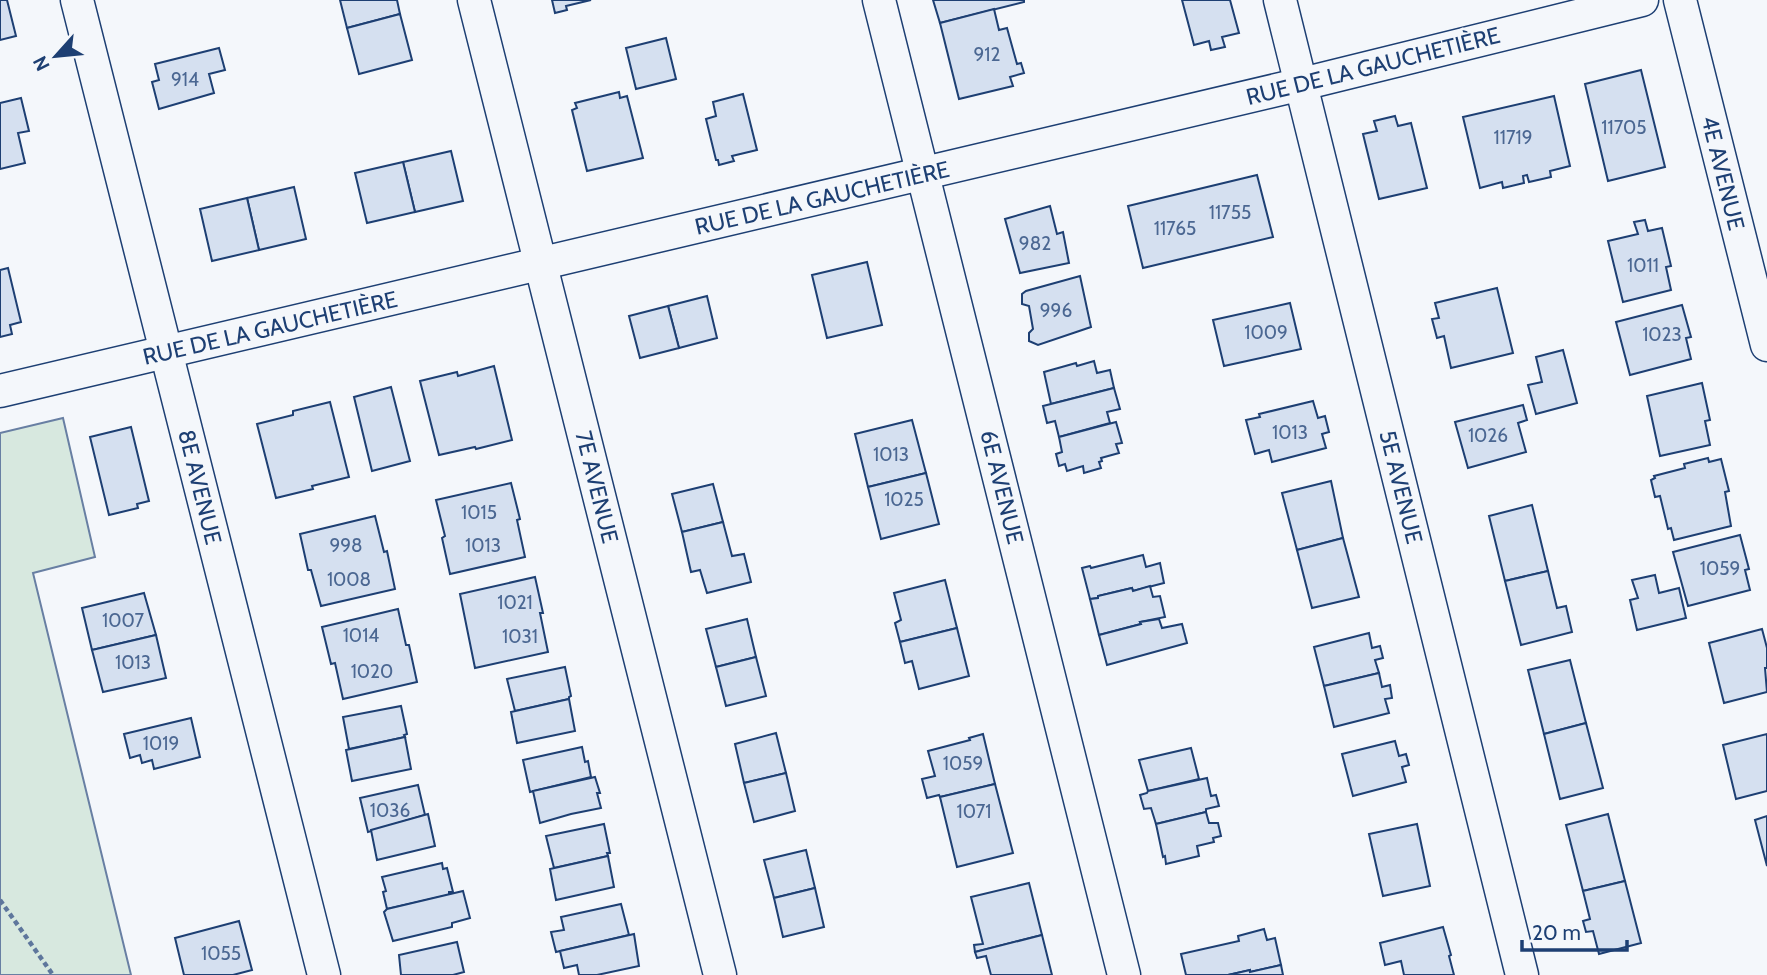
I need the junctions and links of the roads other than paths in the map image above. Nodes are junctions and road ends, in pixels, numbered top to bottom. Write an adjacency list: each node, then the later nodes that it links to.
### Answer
1 (77, 0): 11 (street, 8E AVENUE)
2 (474, 0): 9 (street, 7E AVENUE)
3 (879, 0): 8 (street, 6E AVENUE)
4 (1280, 0): 7 (street, 5E AVENUE)
5 (1642, 0): 7 (street, RUE DE LA GAUCHETIÈRE)
6 (1679, 0): 10 (street, 4E AVENUE)
7 (1301, 84): 8 (street, RUE DE LA GAUCHETIÈRE); 16 (street, 5E AVENUE)
8 (923, 173): 9 (street, RUE DE LA GAUCHETIÈRE); 15 (street, 6E AVENUE)
9 (541, 265): 11 (street, RUE DE LA GAUCHETIÈRE); 14 (street, 7E AVENUE)
10 (1767, 345)
11 (166, 352): 12 (street, RUE DE LA GAUCHETIÈRE); 13 (street, 8E AVENUE)
12 (0, 391)
13 (324, 975)
14 (720, 975)
15 (1124, 975)
16 (1521, 975)

